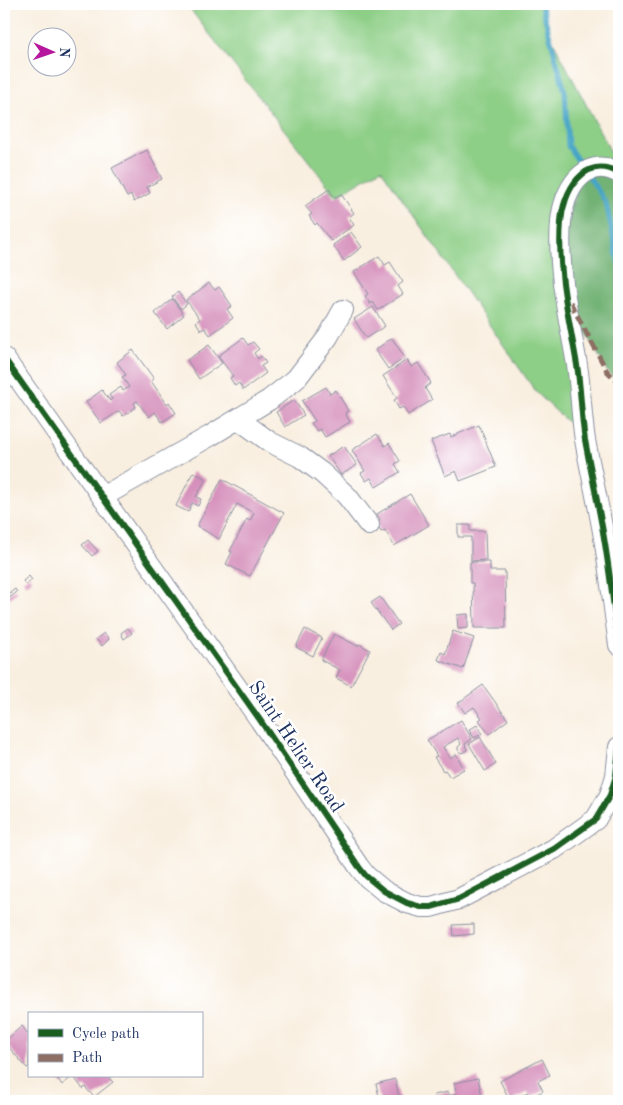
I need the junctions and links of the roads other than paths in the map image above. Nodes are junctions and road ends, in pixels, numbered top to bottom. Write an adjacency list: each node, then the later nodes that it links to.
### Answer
1 (619, 172): 7 (street)
2 (344, 310): 4 (street)
3 (4, 358): 5 (street, Saint Helier Road)
4 (238, 419): 5 (street); 6 (street)
5 (102, 497): 8 (street, Saint Helier Road)
6 (369, 525)
7 (619, 645)
8 (619, 747)

